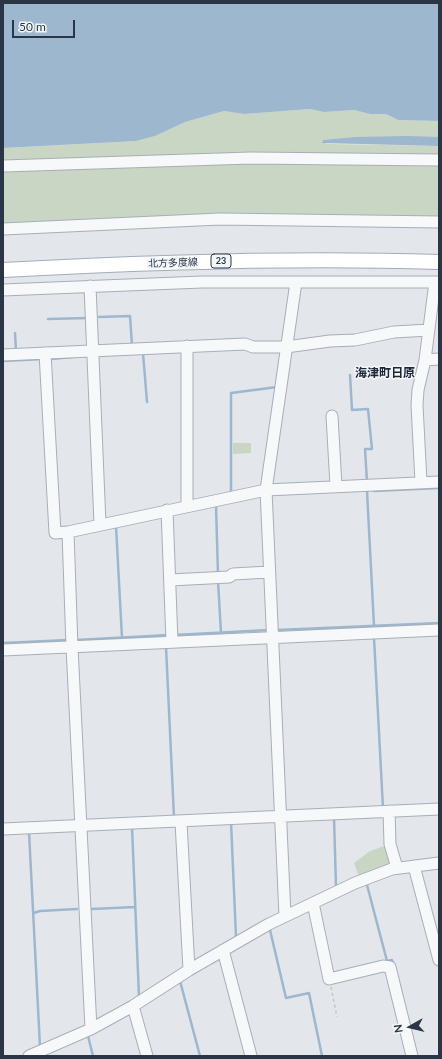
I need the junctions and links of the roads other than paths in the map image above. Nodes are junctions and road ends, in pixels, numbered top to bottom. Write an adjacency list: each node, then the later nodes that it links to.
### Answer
1 (439, 160): 2 (street)
2 (3, 166)
3 (439, 222): 4 (street)
4 (3, 229)
5 (439, 262): 6 (main road, 北方多度線 / 23)
6 (3, 270)
7 (296, 282): 8 (street); 9 (street); 13 (street)
8 (437, 282): 11 (street)
9 (90, 286): 10 (street); 14 (street)
10 (3, 290)
11 (429, 330): 13 (street); 18 (street)
12 (187, 346): 13 (street); 14 (street); 24 (street)
13 (286, 347): 23 (street)
14 (92, 350): 15 (street); 26 (street)
15 (45, 353): 16 (street); 27 (street)
16 (3, 355)
17 (439, 359): 18 (street)
18 (426, 360): 20 (street)
19 (332, 416): 22 (street)
20 (421, 482): 21 (street); 22 (street)
21 (439, 482)
22 (336, 486): 23 (street)
23 (266, 490): 24 (street); 28 (street)
24 (187, 506): 25 (street)
25 (167, 510): 26 (street); 29 (street)
26 (100, 524): 27 (street)
27 (68, 532): 33 (street)
28 (269, 572): 29 (street); 32 (street)
29 (170, 580): 31 (street)
30 (439, 630): 32 (street)
31 (172, 638): 32 (street); 33 (street)
32 (272, 638): 37 (street)
33 (72, 647): 34 (street); 39 (street)
34 (3, 650)
35 (439, 809): 36 (street)
36 (389, 811): 37 (street); 43 (street)
37 (280, 816): 38 (street); 45 (street)
38 (181, 822): 39 (street); 48 (street)
39 (81, 827): 40 (street); 50 (street)
40 (3, 829)
41 (439, 863): 42 (street)
42 (414, 866): 43 (street); 47 (street)
43 (397, 868): 44 (street)
44 (313, 903): 45 (street); 55 (street)
45 (285, 916): 46 (street)
46 (223, 950): 48 (street); 54 (street)
47 (439, 960)
48 (189, 970): 49 (street)
49 (134, 1006): 50 (street); 53 (street)
50 (90, 1029): 51 (street)
51 (43, 1054): 52 (street)
52 (29, 1056)
53 (147, 1056)
54 (251, 1056)
55 (412, 1056)

